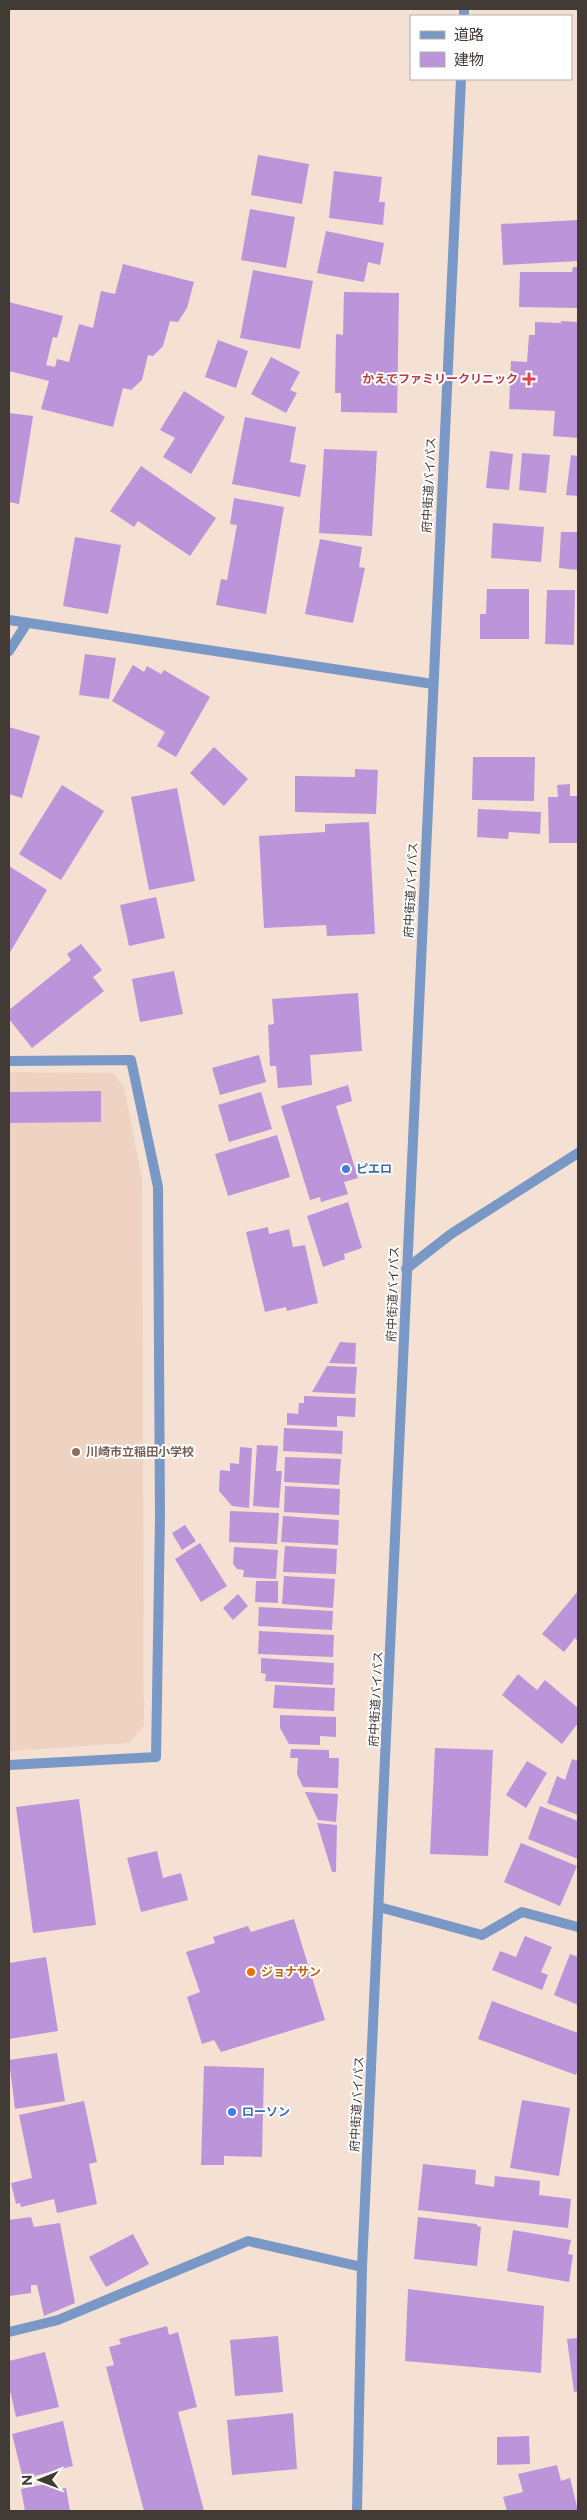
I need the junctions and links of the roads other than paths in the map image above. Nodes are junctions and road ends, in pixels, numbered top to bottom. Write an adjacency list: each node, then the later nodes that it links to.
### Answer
1 (461, 80): 5 (street, 府中街道バイパス)
2 (9, 620): 3 (street)
3 (27, 623): 4 (street); 5 (street)
4 (9, 651)
5 (432, 684): 8 (street, 府中街道バイパス)
6 (9, 1061): 9 (street)
7 (578, 1153): 8 (street)
8 (406, 1269): 10 (street, 府中街道バイパス)
9 (9, 1765)
10 (379, 1907): 11 (street); 12 (street, 府中街道バイパス)
11 (578, 1927)
12 (362, 2267): 13 (street); 14 (street, 府中街道バイパス)
13 (9, 2332)
14 (357, 2511)

